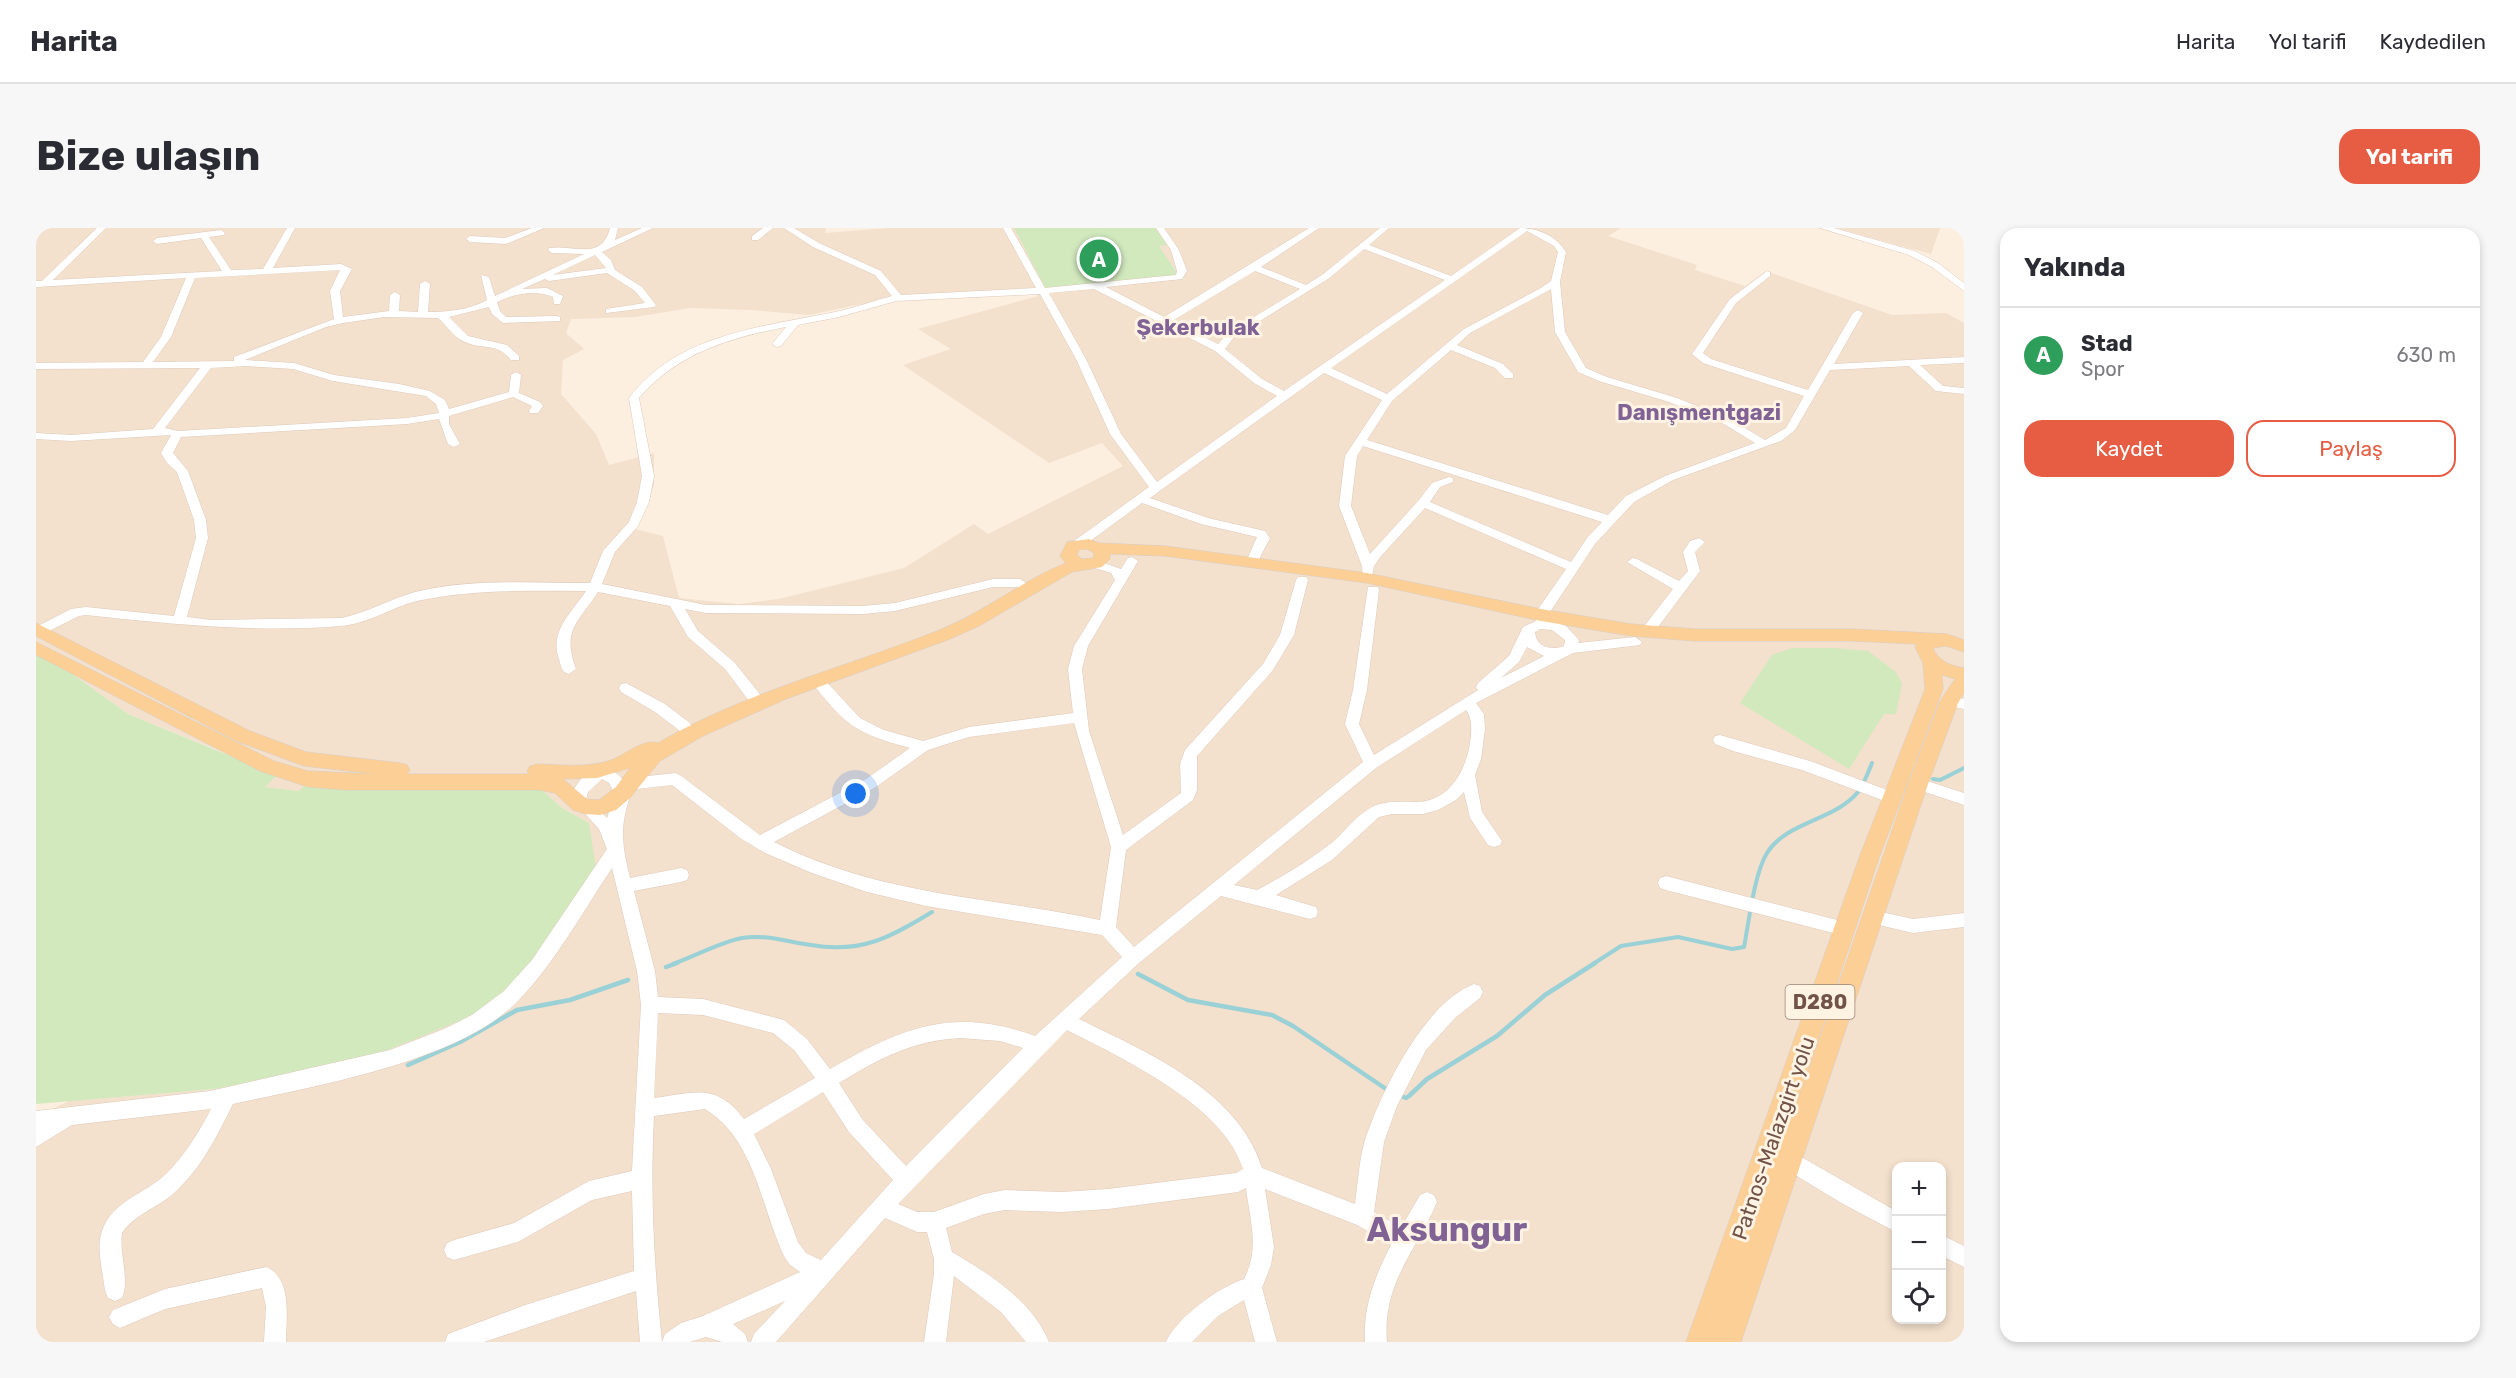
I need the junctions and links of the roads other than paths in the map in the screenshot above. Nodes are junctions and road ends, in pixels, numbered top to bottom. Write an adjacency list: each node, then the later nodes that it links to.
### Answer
1 (102, 228): 32 (street)
2 (167, 228): 16 (street)
3 (291, 228): 23 (street)
4 (540, 228): 18 (street)
5 (614, 228): 21 (street)
6 (649, 228): 21 (street)
7 (769, 228): 17 (street)
8 (789, 228): 40 (street)
9 (1006, 228): 37 (street)
10 (1160, 228): 34 (street)
11 (1315, 228): 22 (street)
12 (1383, 228): 19 (street)
13 (1527, 228): 29 (street); 31 (street)
14 (1824, 228): 36 (street)
15 (221, 233): 16 (street)
16 (203, 235): 25 (street)
17 (755, 238)
18 (470, 239)
19 (1363, 246): 29 (street); 35 (street)
20 (552, 250): 21 (street)
21 (600, 250): 24 (street); 30 (street)
22 (1254, 268): 35 (street); 50 (street)
23 (267, 270): 25 (street); 49 (street)
24 (610, 271): 30 (street); 43 (street)
25 (228, 273): 27 (street)
26 (1767, 274): 68 (street)
27 (192, 275): 32 (street); 59 (street)
28 (484, 277): 42 (street)
29 (1452, 279): 63 (street)
30 (535, 280): 38 (street)
31 (1555, 282): 53 (street); 78 (street)
32 (40, 284)
33 (425, 284): 46 (street)
34 (1096, 286): 37 (street); 50 (street)
35 (1307, 288): 54 (street)
36 (1964, 288)
37 (1042, 291): 40 (street); 80 (street)
38 (510, 292): 41 (street); 42 (street)
39 (395, 295): 45 (street)
40 (898, 297): 51 (street)
41 (557, 302)
42 (492, 303): 47 (street); 48 (street)
43 (609, 311)
44 (1858, 313): 62 (street)
45 (394, 314): 46 (street); 49 (street)
46 (423, 314): 47 (street)
47 (441, 315): 55 (street)
48 (557, 319)
49 (339, 321): 58 (street)
50 (1164, 321): 54 (street)
51 (794, 323): 52 (street); 94 (street)
52 (777, 344)
53 (1450, 346): 65 (street); 70 (street)
54 (1219, 350): 69 (street)
55 (515, 358)
56 (1964, 360): 57 (street)
57 (1911, 362): 62 (street); 66 (street)
58 (221, 364): 61 (street); 72 (street)
59 (146, 365): 60 (street); 61 (street)
60 (36, 366)
61 (208, 366): 73 (street)
62 (1827, 367): 68 (street)
63 (1324, 369): 69 (street); 70 (street)
64 (516, 375): 67 (street)
65 (1509, 376)
66 (1964, 391)
67 (514, 394): 71 (street); 72 (street)
68 (1811, 395): 78 (street)
69 (1284, 396): 80 (street)
70 (1388, 399): 76 (street)
71 (534, 411)
72 (444, 414): 74 (street); 77 (street)
73 (156, 432): 74 (street); 75 (street)
74 (178, 434): 97 (street)
75 (36, 436)
76 (1360, 441): 83 (street); 90 (street)
77 (454, 444)
78 (1764, 444): 83 (street)
79 (1449, 480): 82 (street)
80 (1155, 489): 81 (street)
81 (1138, 502): 85 (street); 85 (street); 88 (street)
82 (1423, 503): 89 (street); 90 (street)
83 (1610, 520): 89 (street)
84 (1699, 542): 95 (street)
85 (1084, 555): 86 (main road); 88 (main road); 91 (street); 93 (main road); 106 (main road)
86 (1132, 561): 91 (street); 92 (main road)
87 (1633, 562): 95 (street)
88 (1251, 564): 90 (main road)
89 (1572, 567): 98 (street)
90 (1369, 578): 92 (main road); 98 (main road); 116 (street)
91 (1122, 580): 112 (street)
92 (1302, 580): 126 (street)
93 (1020, 583): 96 (street); 109 (main road)
94 (595, 587): 96 (street); 97 (street); 104 (street)
95 (1680, 587): 100 (street)
96 (675, 604): 109 (street)
97 (179, 621): 99 (street)
98 (1541, 625): 100 (main road); 102 (street); 102 (street); 110 (street)
99 (37, 636): 117 (main road); 123 (main road)
100 (1641, 637): 102 (street); 103 (main road)
101 (1960, 643): 103 (main road)
102 (1565, 652): 110 (street)
103 (1932, 652): 105 (main road); 121 (main road, Patnos-Malazgirt yolu / D280)
104 (569, 669)
105 (1964, 674)
106 (817, 680): 115 (street); 120 (main road)
107 (1964, 680): 111 (main road, D280)
108 (626, 688): 113 (street)
109 (754, 697): 113 (main road)
110 (1467, 702): 116 (street); 118 (street)
111 (1957, 703): 119 (main road, D280)
112 (1080, 717): 115 (street); 126 (street)
113 (685, 727): 117 (main road)
114 (1720, 740): 121 (street)
115 (922, 746): 125 (street)
116 (1371, 764): 131 (street)
117 (603, 771): 120 (street); 123 (street)
118 (1469, 777): 124 (street); 132 (street)
119 (1917, 784): 122 (street); 134 (main road, D280)
120 (623, 788): 123 (main road); 125 (street); 127 (street)
121 (1890, 797): 136 (main road, Patnos-Malazgirt yolu / D280)
122 (1964, 799)
123 (582, 805): 127 (street)
124 (1494, 841)
125 (760, 842): 137 (street)
126 (1119, 848): 137 (street)
127 (615, 850): 130 (street); 144 (street)
128 (681, 875): 130 (street)
129 (1666, 883): 136 (street)
130 (625, 886): 140 (street)
131 (1218, 888): 132 (street); 138 (street)
132 (1258, 897): 133 (street)
133 (1310, 912)
134 (1872, 917): 135 (street); 150 (main road, D280)
135 (1964, 920)
136 (1845, 928): 181 (main road, Patnos-Malazgirt yolu / D280)
137 (1107, 929): 138 (street)
138 (1132, 958): 141 (street)
139 (1474, 992): 156 (street)
140 (650, 1005): 143 (street); 145 (street)
141 (1066, 1021): 142 (street); 151 (street)
142 (1038, 1045): 143 (street); 153 (street)
143 (827, 1080): 148 (street); 153 (street)
144 (227, 1097): 146 (street); 167 (street)
145 (644, 1108): 148 (street); 152 (street)
146 (70, 1115): 147 (street); 149 (street)
147 (36, 1120)
148 (742, 1131): 164 (street)
149 (36, 1138)
150 (1789, 1160): 157 (street); 182 (main road, D280)
151 (1252, 1174): 156 (street); 158 (street); 166 (street)
152 (641, 1179): 161 (street); 165 (street)
153 (906, 1180): 155 (street)
154 (1427, 1202): 159 (street)
155 (883, 1207): 158 (street); 164 (street)
156 (1363, 1217): 159 (street)
157 (1892, 1219)
158 (934, 1222): 163 (street)
159 (1404, 1241): 180 (street)
160 (1946, 1248): 162 (street)
161 (454, 1250)
162 (1964, 1257)
163 (944, 1259): 176 (street); 177 (street)
164 (826, 1271): 169 (street); 175 (street)
165 (645, 1278): 170 (street); 173 (street)
166 (1251, 1287): 178 (street); 179 (street)
167 (115, 1291)
168 (120, 1317): 172 (street)
169 (706, 1326): 171 (street); 174 (street)
170 (646, 1340): 171 (street)
171 (676, 1340)
172 (275, 1342)
173 (456, 1342)
174 (737, 1342)
175 (762, 1342)
176 (935, 1342)
177 (1038, 1342)
178 (1177, 1342)
179 (1266, 1342)
180 (1376, 1342)
181 (1700, 1342)
182 (1727, 1342)

